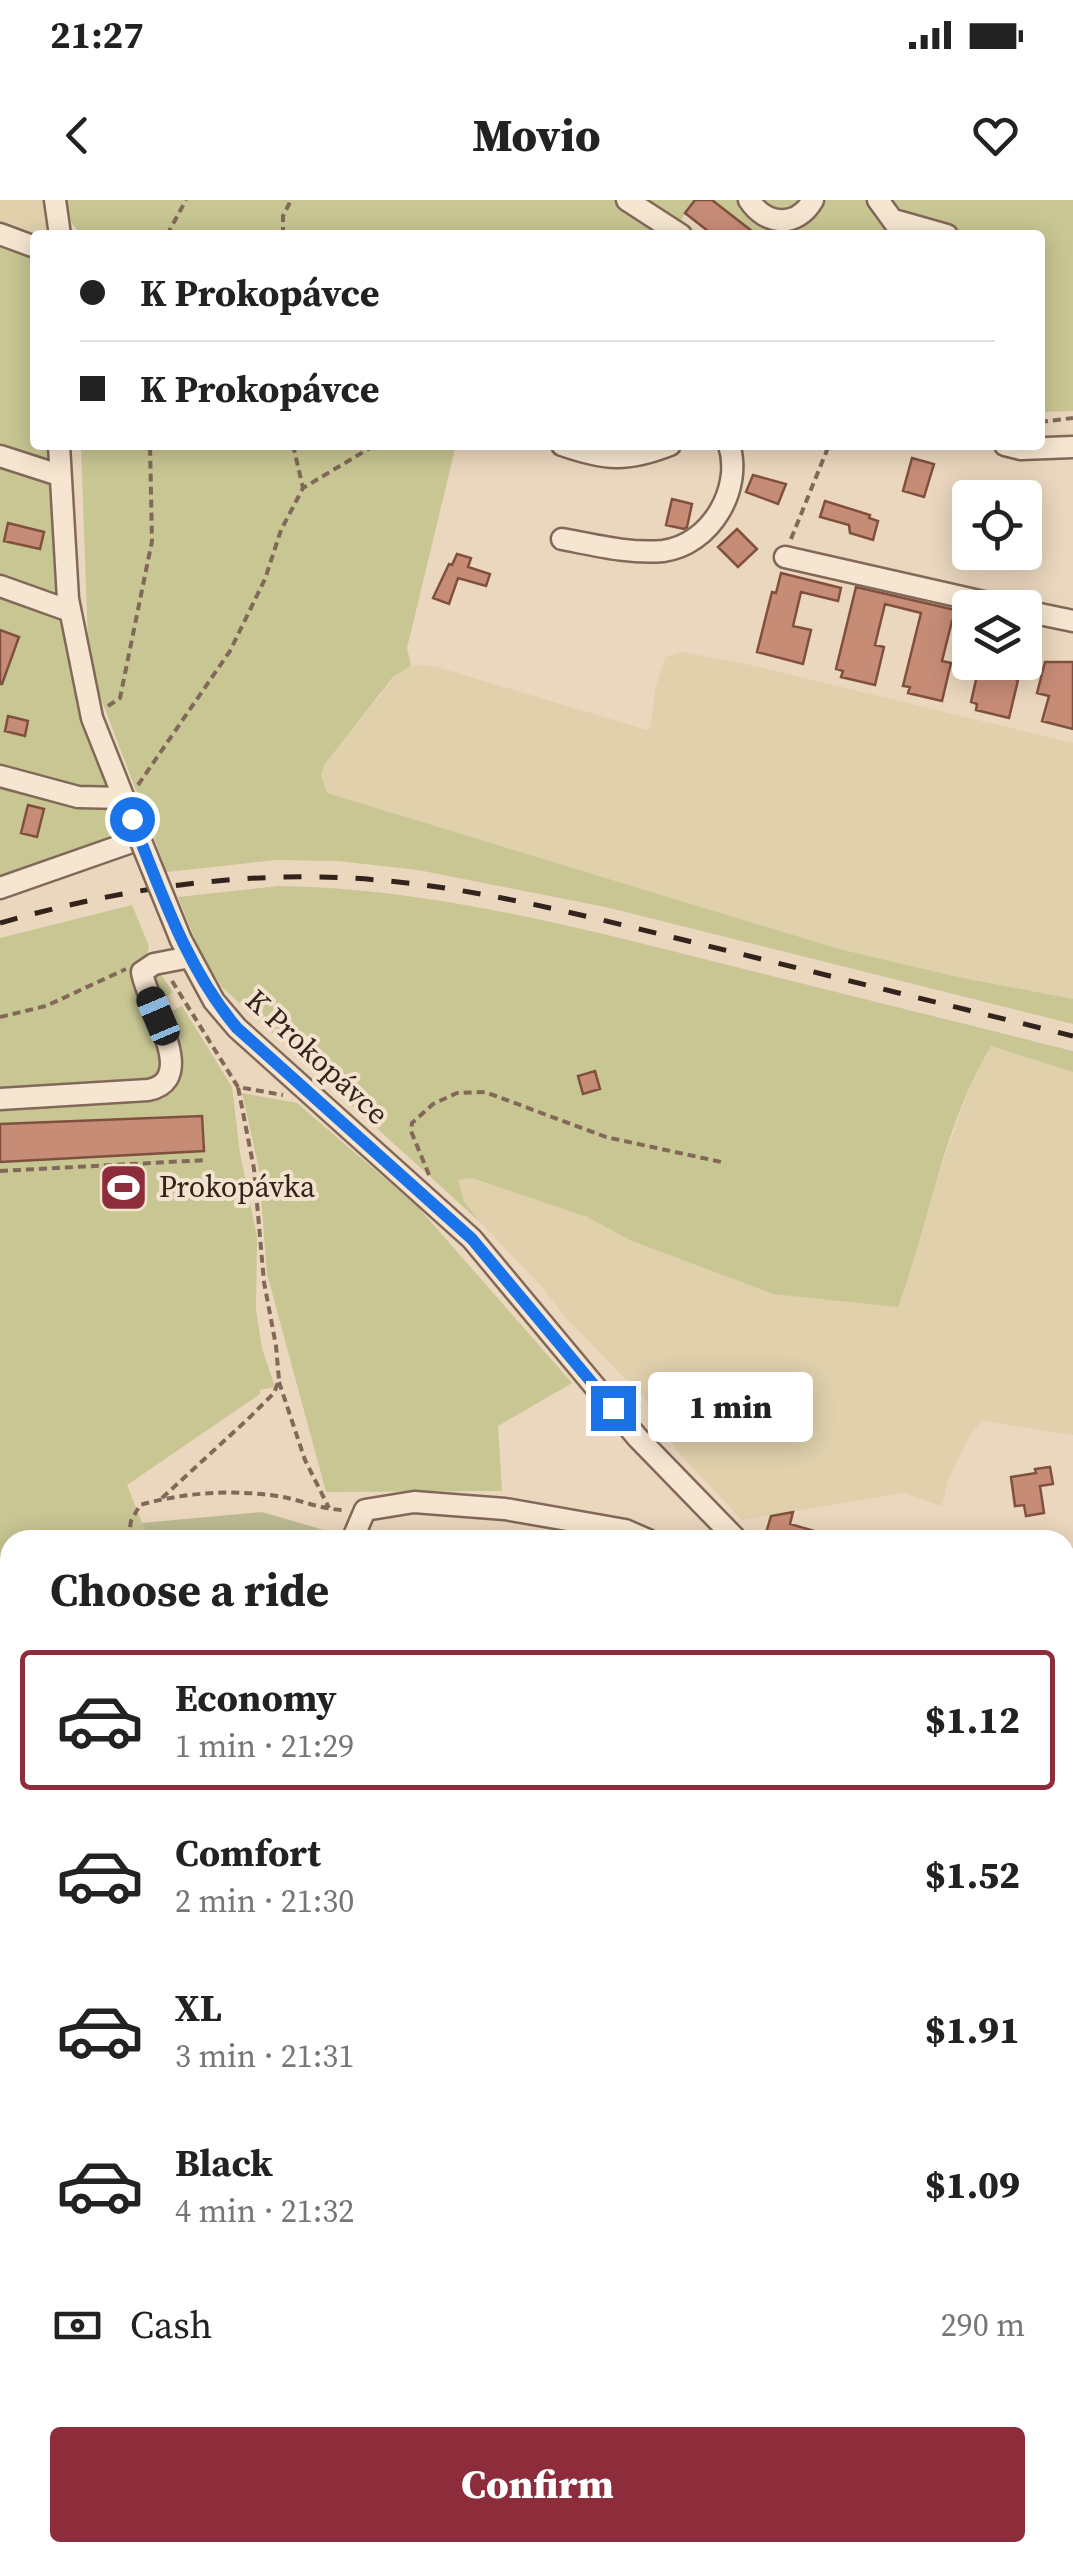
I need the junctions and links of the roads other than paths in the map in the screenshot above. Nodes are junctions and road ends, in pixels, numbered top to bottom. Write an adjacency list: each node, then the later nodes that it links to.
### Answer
1 (55, 200): 7 (street)
2 (627, 200): 8 (street)
3 (749, 200): 4 (street)
4 (813, 200)
5 (878, 200): 6 (street)
6 (898, 228)
7 (59, 230)
8 (674, 230)
9 (0, 234): 10 (street)
10 (30, 244)
11 (1073, 447): 12 (street)
12 (1045, 448)
13 (59, 450): 18 (street, K Prokopávce)
14 (580, 450): 15 (street)
15 (655, 450)
16 (729, 450): 19 (street)
17 (0, 456): 18 (street)
18 (59, 475): 23 (street, K Prokopávce)
19 (562, 539)
20 (787, 558): 22 (street)
21 (0, 586): 23 (street)
22 (952, 595)
23 (70, 611): 27 (street, K Prokopávce)
24 (1042, 615): 25 (street)
25 (1073, 622)
26 (0, 776): 27 (street)
27 (124, 798): 28 (street, K Prokopávce)
28 (135, 841): 29 (street); 30 (street, K Prokopávce, bridge)
29 (0, 888)
30 (180, 953): 31 (street); 32 (street, K Prokopávce)
31 (0, 1099)
32 (713, 1518): 35 (street); 36 (street, K Prokopávce)
33 (356, 1530): 34 (street)
34 (625, 1530)
35 (708, 1530)
36 (726, 1530)

